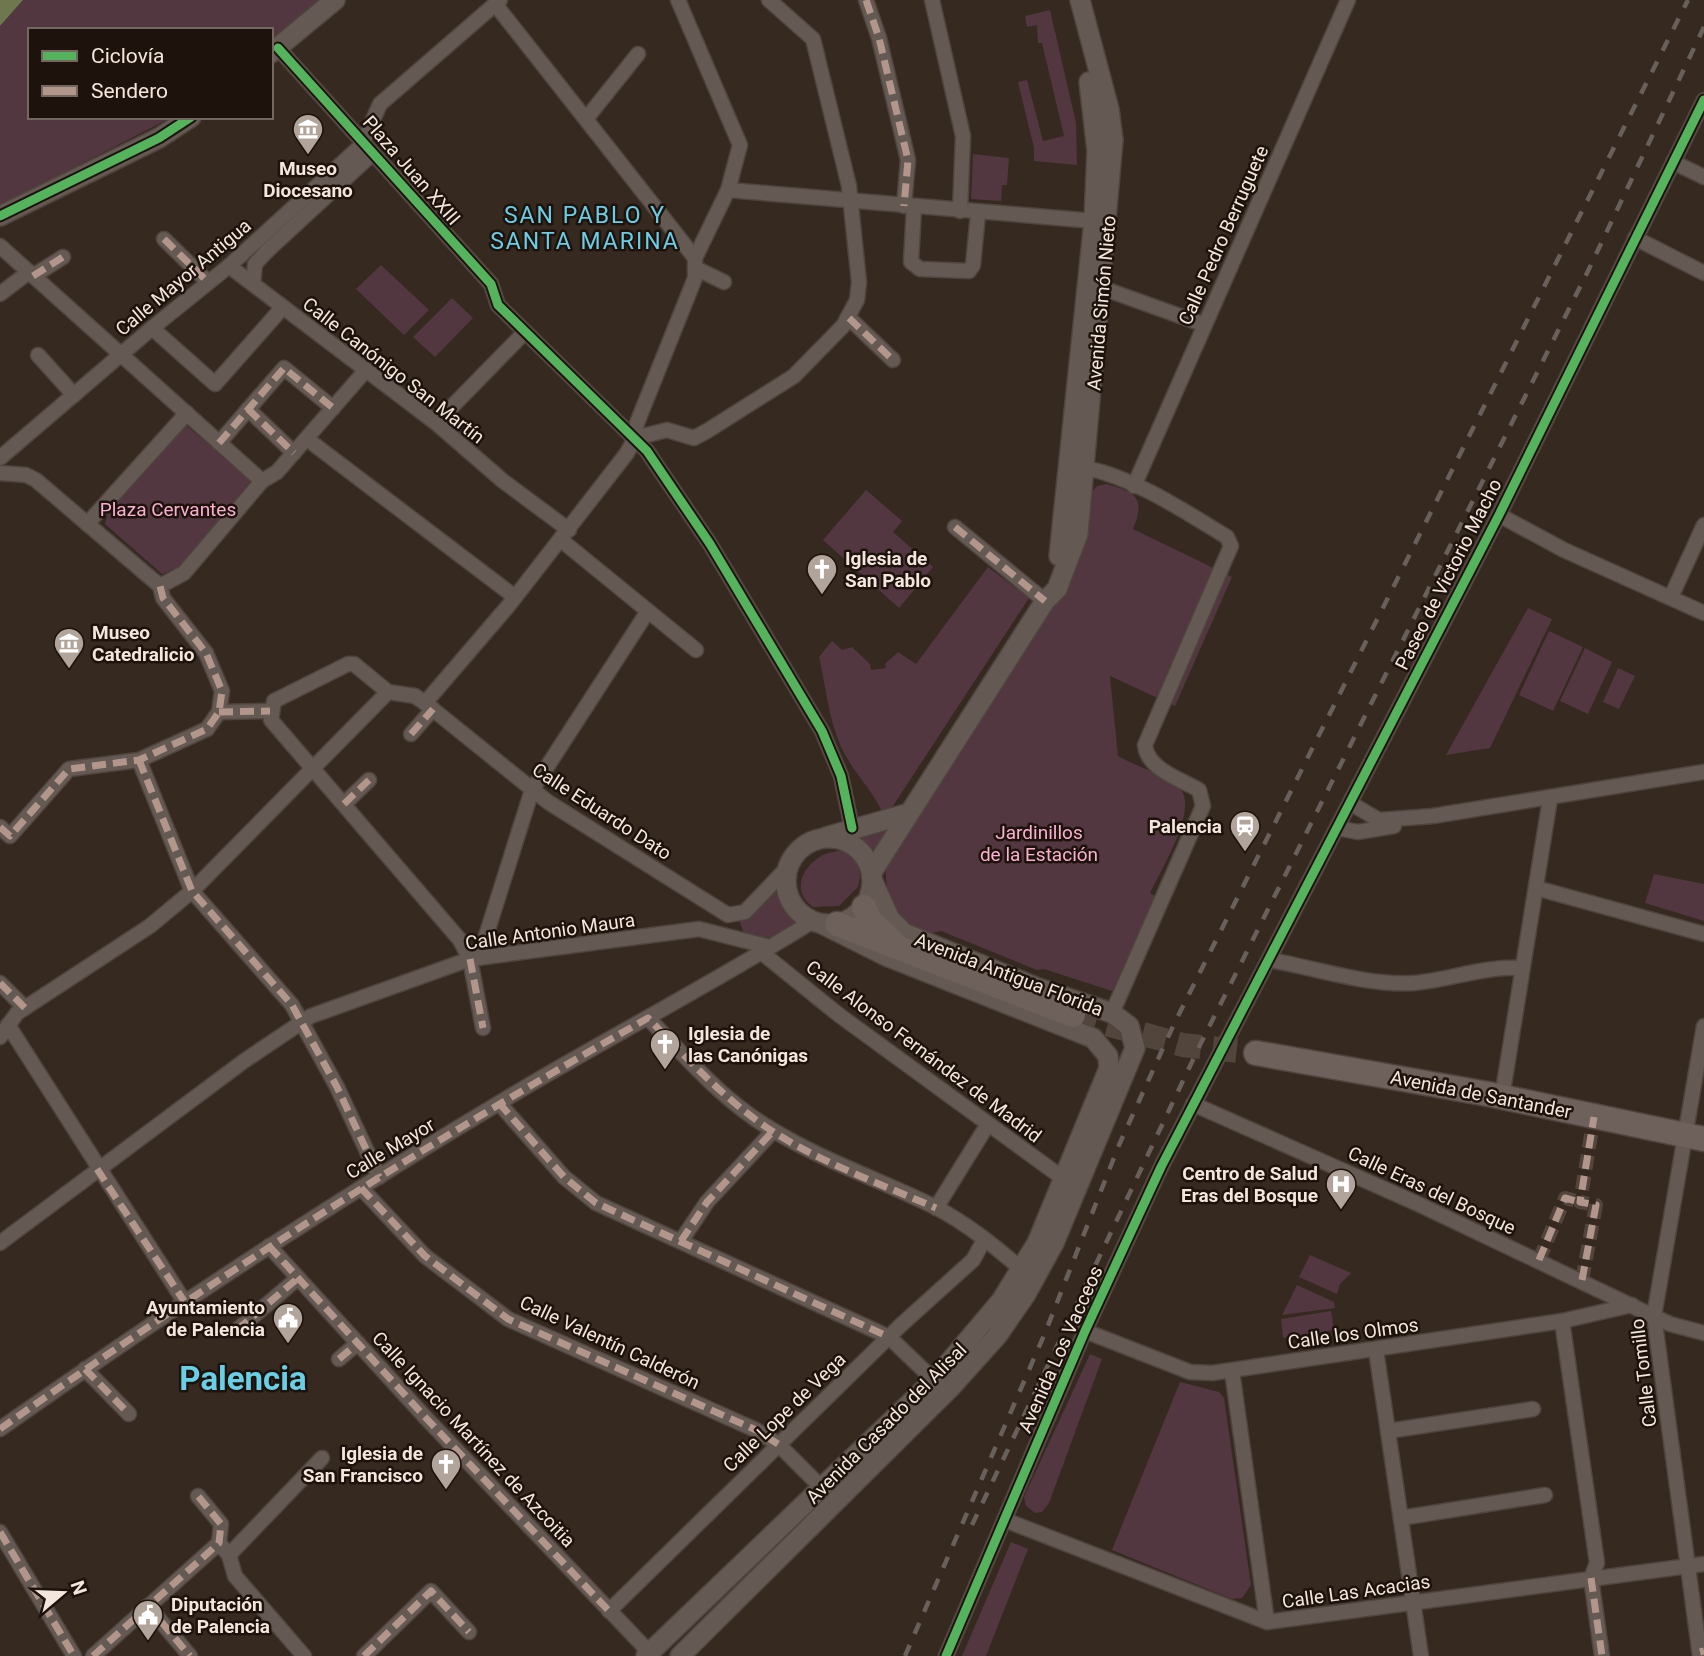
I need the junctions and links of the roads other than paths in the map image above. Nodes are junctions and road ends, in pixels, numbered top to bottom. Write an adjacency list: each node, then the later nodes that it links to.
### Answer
1 (335, 0): 10 (main road)
2 (678, 0): 18 (street)
3 (769, 0): 19 (street)
4 (932, 0): 21 (street)
5 (1069, 0): 24 (main road, Avenida Simón Nieto)
6 (1080, 0): 36 (main road, Avenida Simón Nieto)
7 (1348, 0): 40 (street, Calle Pedro Berruguete)
8 (870, 1): 20 (street)
9 (497, 2): 14 (street); 15 (street, Calle Mayor Antigua)
10 (274, 51): 15 (street, Plaza Juan XXIII)
11 (638, 54): 14 (street)
12 (1704, 100): 16 (street, Paseo de Victorio Macho)
13 (188, 119): 23 (main road)
14 (586, 119): 29 (street)
15 (366, 150): 30 (street, Calle Mayor Antigua); 35 (street, Calle Mayor Antigua); 42 (street, Plaza Juan XXIII)
16 (1673, 162): 17 (street); 25 (street, Paseo de Victorio Macho)
17 (1704, 177)
18 (728, 190): 19 (street); 29 (street)
19 (850, 201): 20 (street); 39 (street)
20 (909, 207): 21 (street); 22 (street)
21 (960, 211): 22 (street)
22 (978, 214): 24 (street)
23 (0, 216)
24 (1094, 221): 36 (main road); 43 (main road, Avenida Simón Nieto)
25 (1635, 238): 31 (street); 63 (street, Paseo de Victorio Macho)
26 (164, 239): 33 (street)
27 (0, 246): 32 (street)
28 (63, 257): 32 (street)
29 (695, 263): 34 (street); 54 (street)
30 (229, 266): 33 (street, Calle Mayor Antigua); 35 (street, Calle Canónigo San Martín)
31 (1704, 273)
32 (31, 274): 37 (street); 45 (street)
33 (208, 282): 41 (street, Calle Mayor Antigua)
34 (724, 282)
35 (253, 284): 38 (street, Calle Canónigo San Martín)
36 (1102, 288): 40 (street); 43 (main road); 59 (main road, Avenida Simón Nieto)
37 (0, 294)
38 (283, 307): 41 (street); 47 (street, Calle Canónigo San Martín)
39 (849, 318): 46 (street); 54 (street)
40 (1205, 325): 62 (street, Calle Pedro Berruguete)
41 (152, 328): 45 (street, Calle Mayor Antigua)
42 (525, 332): 53 (street); 54 (street, Plaza Juan XXIII)
43 (1083, 340): 49 (main road, Avenida Simón Nieto)
44 (38, 355): 48 (street)
45 (122, 355): 48 (street, Calle Mayor Antigua); 52 (street)
46 (893, 360)
47 (366, 370): 50 (street); 53 (street, Calle Canónigo San Martín)
48 (74, 395): 58 (street, Calle Mayor Antigua)
49 (1077, 402): 59 (main road); 68 (main road, Avenida Simón Nieto)
50 (333, 408): 51 (street); 55 (street)
51 (248, 410): 56 (street); 57 (street)
52 (187, 413): 56 (street); 64 (street)
53 (436, 423): 67 (street, Calle Canónigo San Martín)
54 (635, 438): 67 (street); 92 (street, Plaza Juan XXIII)
55 (307, 439): 57 (street); 70 (street)
56 (219, 443): 61 (street)
57 (294, 453): 61 (street)
58 (0, 458)
59 (1086, 468): 62 (street); 68 (main road); 72 (main road, Avenida Simón Nieto)
60 (0, 473): 64 (street)
61 (262, 481): 69 (street)
62 (1134, 486): 109 (street)
63 (1499, 514): 71 (street); 87 (street, Paseo de Victorio Macho)
64 (87, 524): 69 (street)
65 (955, 527): 72 (street)
66 (1703, 531): 71 (street)
67 (565, 535): 70 (street); 73 (street, Calle Canónigo San Martín)
68 (1064, 536): 72 (main road, Avenida Simón Nieto)
69 (160, 586): 79 (street)
70 (515, 597): 77 (street)
71 (1671, 597): 74 (street)
72 (1045, 601): 89 (main road, Avenida Simón Nieto)
73 (648, 611): 75 (street, Calle Canónigo San Martín); 85 (street)
74 (1704, 612)
75 (696, 650)
76 (388, 692): 77 (street, Calle Eduardo Dato); 78 (street); 82 (street)
77 (429, 706): 80 (street); 85 (street, Calle Eduardo Dato)
78 (270, 711): 79 (street); 82 (street)
79 (219, 712): 81 (street)
80 (411, 734)
81 (139, 761): 91 (street); 98 (street)
82 (313, 768): 88 (street); 98 (street)
83 (1704, 772): 86 (street)
84 (369, 780): 88 (street)
85 (532, 790): 95 (street, Calle Eduardo Dato); 104 (street)
86 (1550, 799): 90 (street); 97 (street)
87 (1350, 803): 90 (street); 93 (street, Paseo de Victorio Macho)
88 (344, 804): 104 (street)
89 (905, 814): 92 (main road); 96 (main road, Avenida Simón Nieto)
90 (1433, 816): 93 (street)
91 (0, 827)
92 (852, 828): 94 (main road)
93 (1337, 828): 105 (street, Paseo de Victorio Macho)
94 (820, 838): 95 (main road); 96 (main road)
95 (789, 866): 100 (main road)
96 (872, 877): 99 (main road); 109 (main road, Avenida Antigua Florida)
97 (1536, 888): 101 (street); 106 (street)
98 (192, 891): 108 (street); 112 (street)
99 (864, 907): 100 (main road); 102 (highway)
100 (824, 923): 102 (highway); 103 (street, Calle Mayor); 117 (main road, Avenida Antigua Florida)
101 (1704, 934)
102 (901, 948): 110 (highway)
103 (766, 950): 104 (street, Calle Antonio Maura); 111 (street, Calle Mayor); 123 (street, Calle Alonso Fernández de Madrid)
104 (474, 958): 112 (street, Calle Antonio Maura); 115 (street)
105 (1270, 960): 106 (street); 119 (street, Paseo de Victorio Macho)
106 (1520, 968): 120 (street)
107 (0, 983): 108 (street)
108 (25, 1008): 116 (street)
109 (1112, 1013): 113 (main road, Avenida Antigua Florida); 117 (main road)
110 (1073, 1015)
111 (648, 1018): 121 (street, Calle Mayor); 124 (street)
112 (300, 1021): 126 (street, Calle Antonio Maura); 127 (street)
113 (1129, 1026): 135 (main road, Avenida Casado del Alisal)
114 (1704, 1026): 125 (street, Calle Tomillo)
115 (483, 1028)
116 (4, 1031): 126 (street)
117 (1093, 1038): 128 (main road, Avenida Casado del Alisal)
118 (1256, 1053): 120 (highway, Avenida de Santander)
119 (1216, 1061): 122 (street, Avenida Los Vacceos)
120 (1502, 1097): 125 (highway, Avenida de Santander)
121 (499, 1103): 127 (street, Calle Mayor); 132 (street)
122 (1193, 1104): 137 (street, Calle Eras del Bosque); 144 (street, Avenida Los Vacceos)
123 (988, 1124): 128 (street, Calle Alonso Fernández de Madrid); 130 (street)
124 (770, 1129): 130 (street); 132 (street)
125 (1694, 1137): 141 (street, Calle Tomillo)
126 (97, 1169): 133 (street, Calle Antonio Maura); 138 (street)
127 (379, 1177): 129 (street, Calle Mayor)
128 (1064, 1179): 135 (main road, Avenida Casado del Alisal)
129 (361, 1188): 134 (street, Calle Mayor); 157 (street, Calle Valentín Calderón)
130 (936, 1208): 131 (street)
131 (984, 1240): 135 (street); 146 (street, Calle Lope de Vega)
132 (681, 1241): 146 (street)
133 (0, 1243)
134 (270, 1246): 136 (street, Calle Ignacio Martínez de Azcoitia); 138 (street, Calle Mayor)
135 (1028, 1274): 152 (main road, Avenida Casado del Alisal); 181 (main road, Avenida Casado del Alisal)
136 (298, 1278): 143 (street); 147 (street, Calle Ignacio Martínez de Azcoitia)
137 (1605, 1291): 139 (street, Calle Eras del Bosque); 140 (street)
138 (184, 1301): 150 (street, Calle Mayor)
139 (1632, 1305): 140 (street, Calle los Olmos); 141 (street, Calle Eras del Bosque)
140 (1603, 1314): 142 (street, Calle los Olmos)
141 (1654, 1316): 145 (street, Calle Eras del Bosque); 168 (street, Calle Tomillo)
142 (1562, 1321): 148 (street, Calle los Olmos); 169 (street)
143 (237, 1331)
144 (1085, 1331): 151 (street, Calle los Olmos); 163 (street, Avenida Los Vacceos)
145 (1704, 1333)
146 (890, 1337): 152 (street); 157 (street, Calle Lope de Vega)
147 (358, 1343): 149 (street); 172 (street, Calle Ignacio Martínez de Azcoitia)
148 (1376, 1350): 151 (street, Calle los Olmos); 156 (street)
149 (339, 1359)
150 (85, 1369): 154 (street); 155 (street, Calle Mayor)
151 (1232, 1371): 173 (street)
152 (934, 1380): 159 (main road, Avenida Casado del Alisal)
153 (1533, 1409): 156 (street)
154 (129, 1414)
155 (0, 1429)
156 (1388, 1431): 162 (street)
157 (778, 1444): 159 (street, Calle Valentín Calderón); 172 (street, Calle Lope de Vega)
158 (322, 1458): 166 (street)
159 (822, 1488): 175 (main road, Avenida Casado del Alisal)
160 (1545, 1495): 162 (street)
161 (198, 1496): 165 (street)
162 (1401, 1518): 170 (street)
163 (1005, 1520): 173 (street, Calle Las Acacias); 182 (street, Avenida Los Vacceos)
164 (0, 1532): 176 (street)
165 (219, 1543): 166 (street); 171 (street)
166 (229, 1555): 179 (street)
167 (1704, 1564): 168 (street, Calle Las Acacias)
168 (1688, 1566): 169 (street, Calle Las Acacias); 185 (street, Calle Tomillo)
169 (1591, 1578): 170 (street, Calle Las Acacias); 184 (street)
170 (1413, 1602): 173 (street, Calle Las Acacias); 183 (street)
171 (148, 1606): 177 (street); 178 (street)
172 (609, 1611): 175 (street, Calle Ignacio Martínez de Azcoitia)
173 (1267, 1622)
174 (469, 1632): 180 (street)
175 (649, 1655)
176 (74, 1656)
177 (93, 1656)
178 (190, 1656)
179 (304, 1656)
180 (365, 1656)
181 (680, 1656)
182 (946, 1656)
183 (1422, 1656)
184 (1602, 1656)
185 (1700, 1656)

